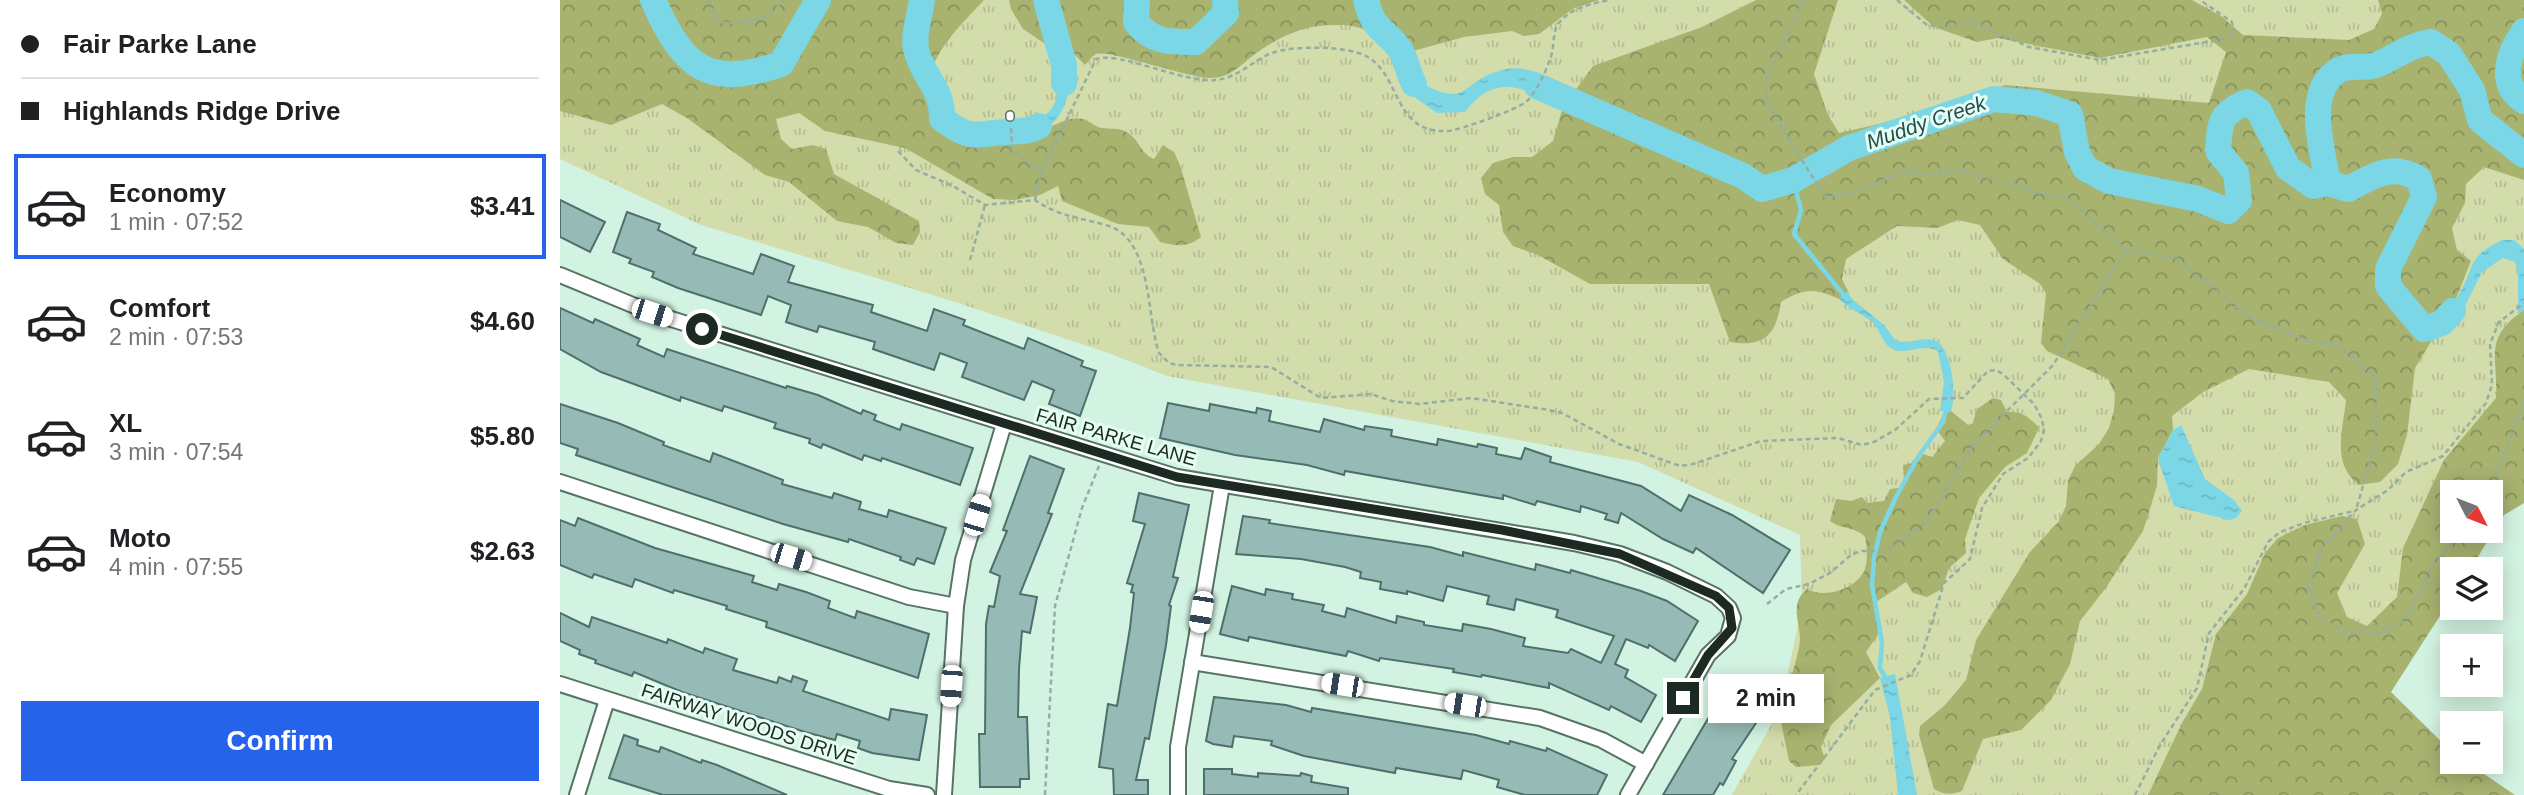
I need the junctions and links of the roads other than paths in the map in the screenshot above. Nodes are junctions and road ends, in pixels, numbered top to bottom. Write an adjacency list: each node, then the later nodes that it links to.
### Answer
1 (560, 275): 2 (street, FAIR PARKE LANE)
2 (1004, 424): 4 (street, FAIR PARKE LANE); 5 (street)
3 (560, 482): 5 (street)
4 (1222, 485): 6 (street); 9 (street, FAIR PARKE LANE)
5 (956, 606): 12 (street)
6 (1192, 663): 9 (street); 13 (street)
7 (560, 684): 8 (street, FAIRWAY WOODS DRIVE)
8 (607, 699): 10 (street); 11 (street, FAIRWAY WOODS DRIVE)
9 (1646, 764): 14 (street)
10 (577, 795)
11 (927, 795)
12 (944, 795)
13 (1178, 795)
14 (1628, 795)

